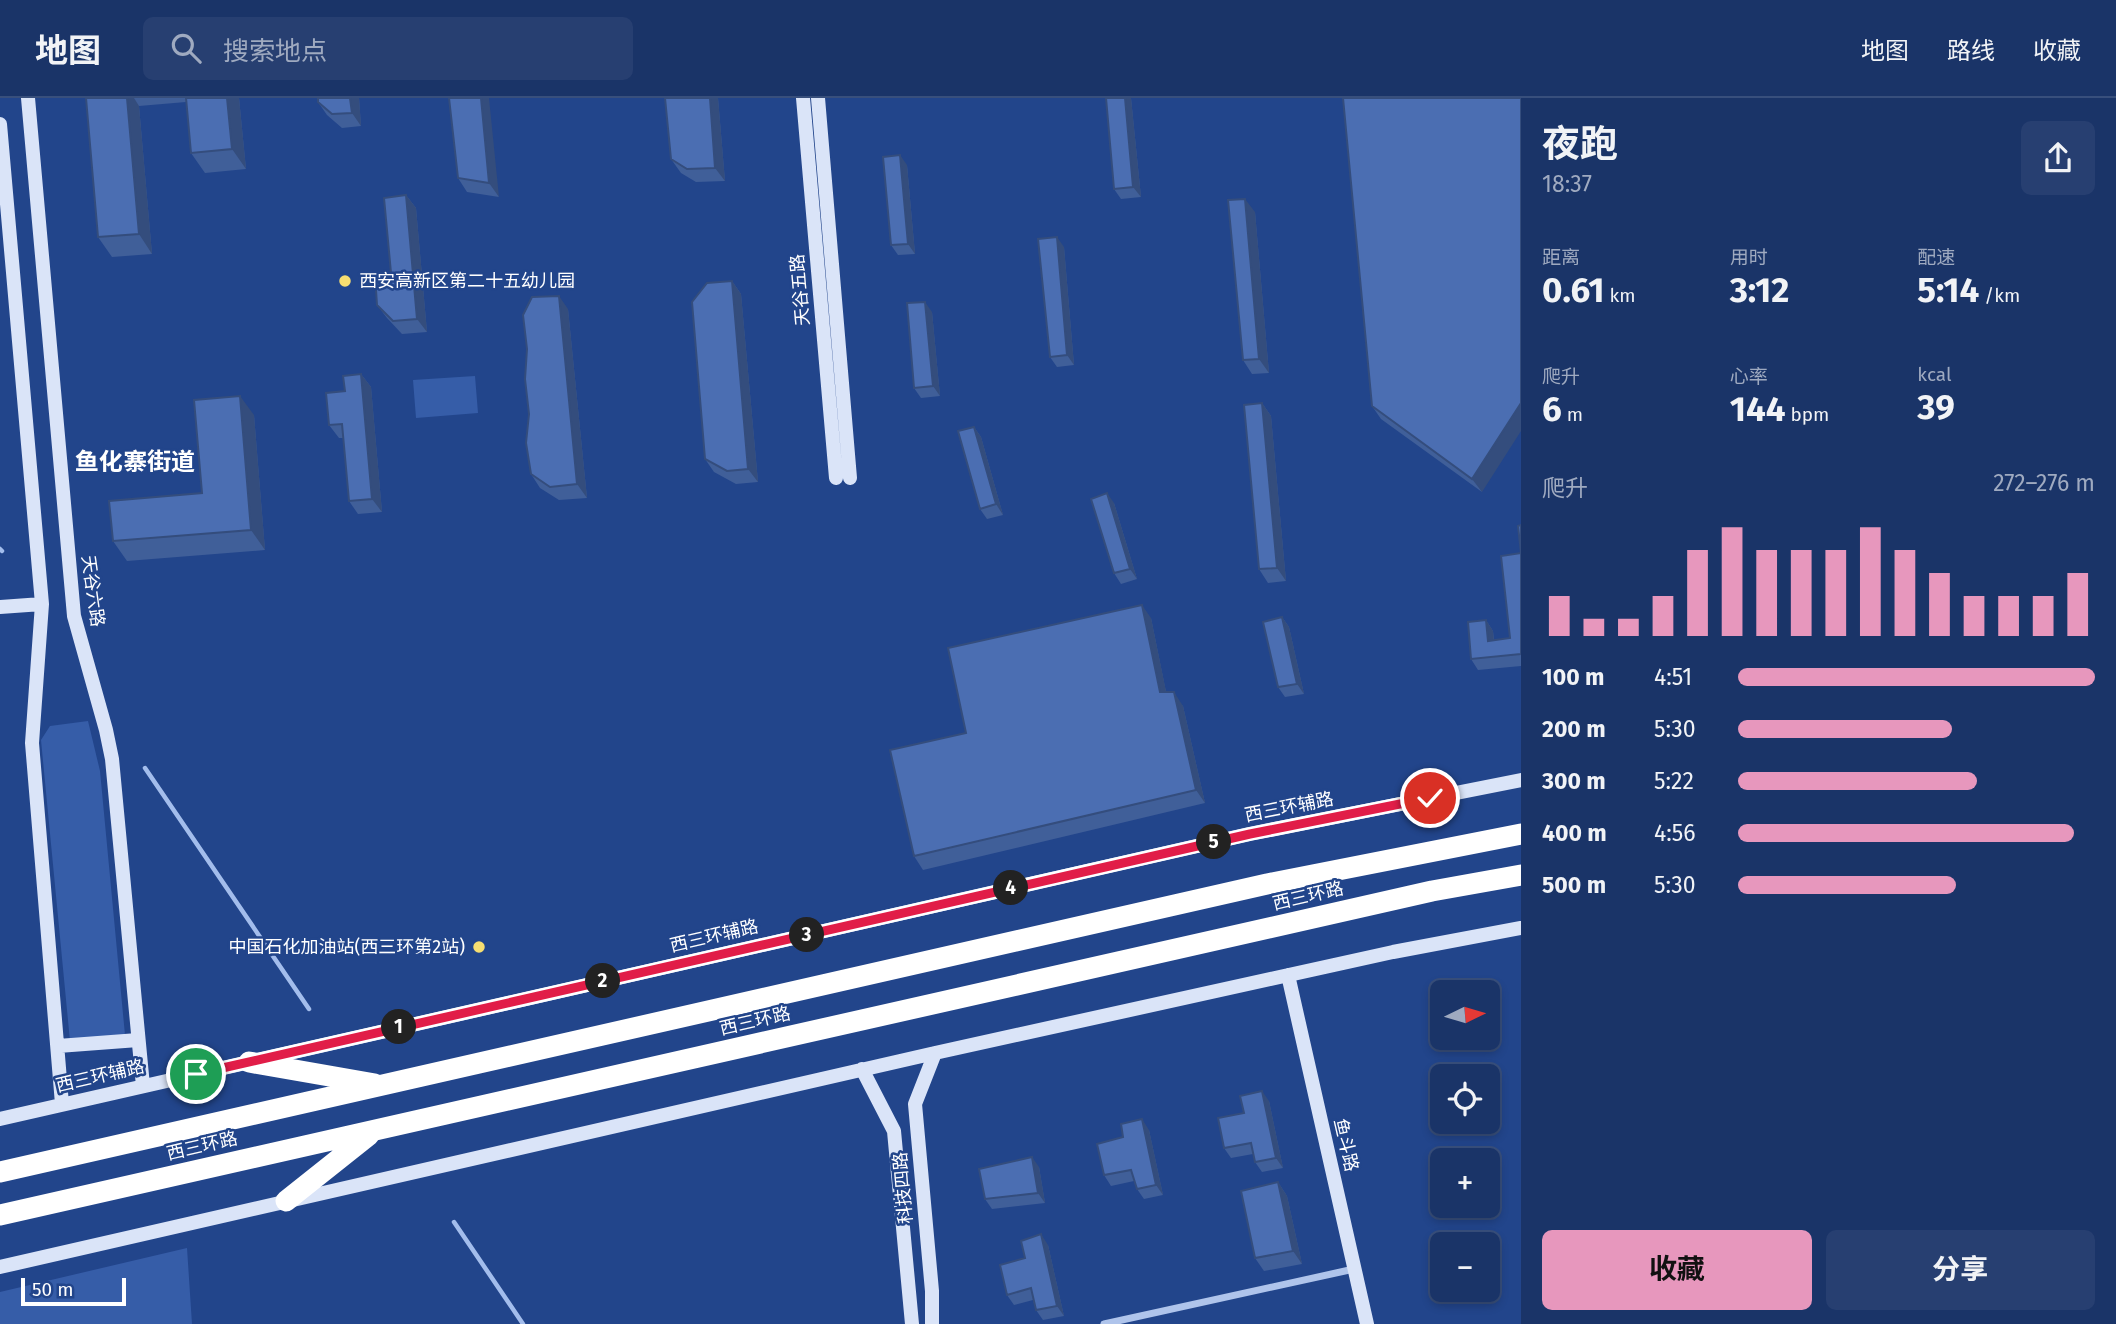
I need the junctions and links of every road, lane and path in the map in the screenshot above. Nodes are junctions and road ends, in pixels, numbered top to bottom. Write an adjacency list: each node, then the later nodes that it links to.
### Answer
1 (28, 98): 12 (main road, 天谷六路)
2 (803, 98): 3 (main road, 天谷五路)
3 (818, 98)
4 (0, 124): 5 (main road)
5 (42, 604): 6 (main road); 13 (main road)
6 (0, 607)
7 (1521, 780): 15 (main road, 西三环辅路)
8 (1521, 834): 18 (highway, 西三环路)
9 (1521, 875): 21 (highway, 西三环路)
10 (1521, 928): 11 (main road)
11 (1288, 975): 14 (main road); 26 (main road, 鱼斗路)
12 (138, 1040): 13 (main road); 17 (main road, 天谷六路)
13 (58, 1046): 19 (main road)
14 (934, 1053): 16 (main road); 28 (main road, 科技四路)
15 (249, 1062): 17 (main road, 西三环辅路); 18 (highway)
16 (862, 1069): 23 (main road); 27 (main road, 科技四路)
17 (143, 1086): 19 (main road, 西三环辅路)
18 (384, 1086): 22 (highway, 西三环路)
19 (62, 1104): 20 (main road, 西三环辅路)
20 (0, 1119)
21 (375, 1130): 23 (highway); 24 (highway, 西三环路)
22 (0, 1172)
23 (286, 1201): 25 (main road)
24 (0, 1215)
25 (0, 1267)
26 (1355, 1269): 29 (street); 30 (main road, 鱼斗路)
27 (912, 1324)
28 (932, 1324)
29 (1104, 1324)
30 (1367, 1324)

